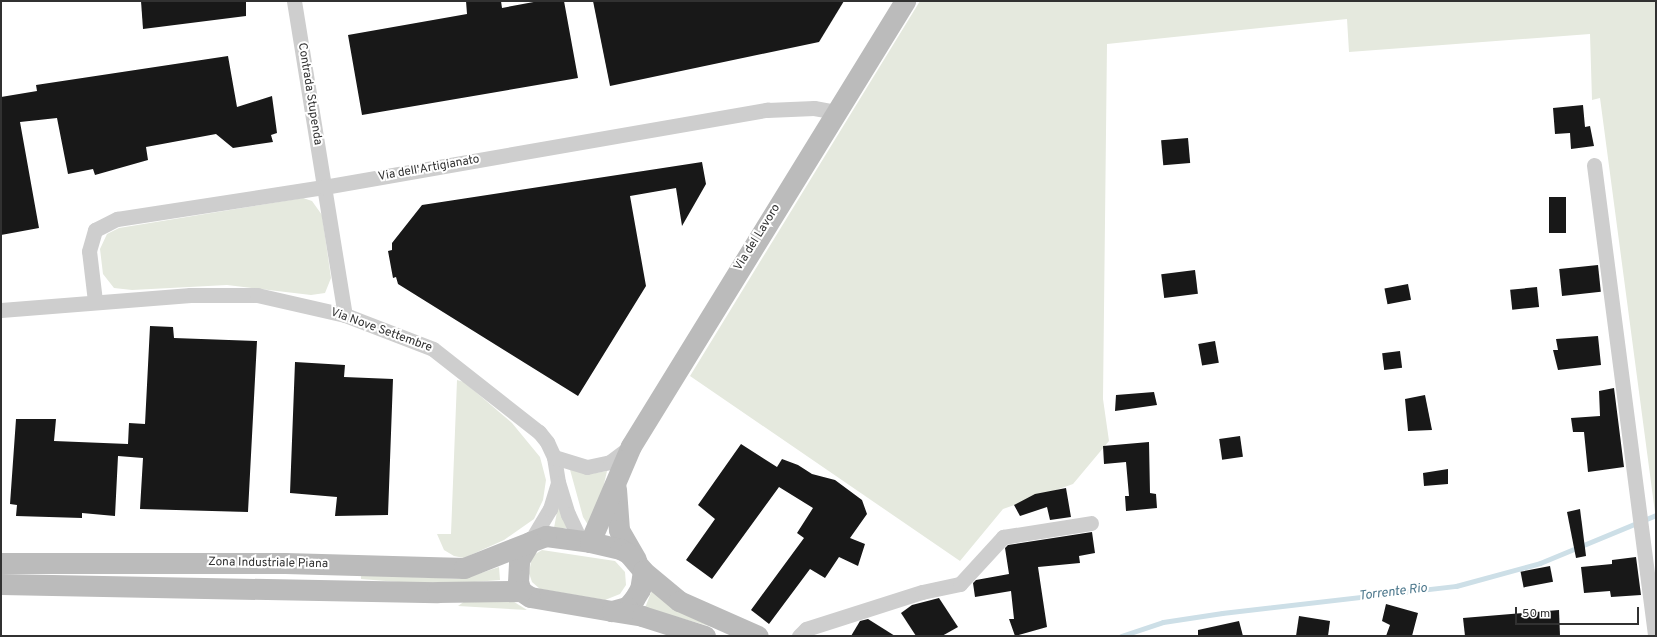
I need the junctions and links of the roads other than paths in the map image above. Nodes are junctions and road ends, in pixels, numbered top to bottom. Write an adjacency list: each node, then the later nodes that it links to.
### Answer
1 (294, 1): 5 (street, Contrada Stupenda)
2 (905, 1): 3 (main road, Via del Lavoro)
3 (836, 112): 5 (street, Via dell'Artigianato); 9 (main road, Via del Lavoro)
4 (1594, 165): 24 (street)
5 (324, 187): 6 (street, Via dell'Artigianato); 8 (street)
6 (95, 302): 7 (street, Via Nove Settembre); 8 (street, Via Nove Settembre)
7 (1, 310)
8 (345, 315): 10 (street, Via Nove Settembre)
9 (631, 446): 10 (street); 11 (main road, Via del Lavoro)
10 (554, 457): 12 (street, Via Nove Settembre)
11 (616, 479): 14 (main road, Via del Lavoro); 17 (main road, Via del Lavoro)
12 (558, 482): 14 (street, Via Nove Settembre); 15 (street, Via Nove Settembre)
13 (1091, 523): 23 (street)
14 (585, 541): 15 (main road, Zona Industriale Piana); 17 (main road, Zona Industriale Piana)
15 (530, 542): 16 (main road, Zona Industriale Piana); 19 (main road)
16 (1, 563)
17 (640, 567): 20 (main road); 22 (main road, Zona Industriale Piana)
18 (1, 584): 19 (main road, Zona Industriale Piana)
19 (521, 591): 20 (main road)
20 (612, 611): 21 (main road)
21 (705, 636)
22 (758, 636)
23 (799, 636)
24 (1655, 636)

